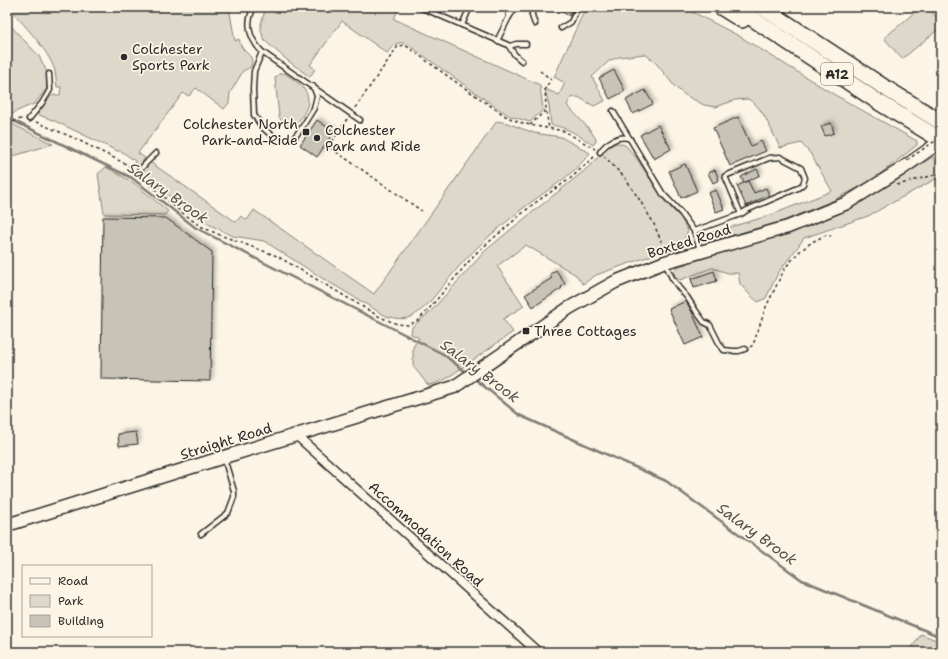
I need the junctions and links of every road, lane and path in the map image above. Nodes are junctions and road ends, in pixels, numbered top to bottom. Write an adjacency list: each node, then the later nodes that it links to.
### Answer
1 (254, 7): 19 (lane)
2 (420, 7): 14 (lane)
3 (470, 7): 14 (lane)
4 (508, 7): 12 (lane)
5 (516, 7): 12 (lane)
6 (533, 7): 13 (lane)
7 (578, 7): 15 (lane)
8 (721, 7): 24 (highway, A12)
9 (735, 7): 24 (highway, A12)
10 (762, 7): 24 (highway, A12)
11 (774, 7): 24 (highway, A12)
12 (509, 17): 16 (lane)
13 (535, 24)
14 (462, 25): 16 (lane)
15 (561, 28)
16 (497, 41): 18 (lane)
17 (526, 44): 18 (lane)
18 (509, 46): 20 (lane)
19 (262, 52): 23 (lane); 23 (lane)
20 (522, 61)
21 (540, 71): 25 (path)
22 (49, 74): 28 (lane)
23 (313, 86): 27 (lane)
24 (884, 96): 30 (highway, A12); 36 (highway, A12)
25 (546, 110): 32 (path); 33 (path)
26 (614, 111): 35 (lane)
27 (351, 113): 29 (lane); 32 (path); 43 (path)
28 (29, 119): 31 (path); 40 (path)
29 (360, 120)
30 (941, 122)
31 (8, 124)
32 (530, 125): 33 (path)
33 (549, 129): 37 (path)
34 (941, 136): 39 (path, bridge)
35 (630, 139): 37 (lane); 45 (lane)
36 (941, 141): 39 (street, Boxted Road)
37 (600, 152): 40 (path); 48 (path)
38 (156, 153): 40 (lane)
39 (908, 162): 47 (street, Boxted Road)
40 (137, 173)
41 (941, 176): 42 (path)
42 (896, 185)
43 (422, 211)
44 (741, 214): 44 (lane); 45 (lane)
45 (694, 231): 47 (lane)
46 (831, 236): 49 (path)
47 (701, 252): 48 (street, Boxted Road)
48 (665, 262): 49 (lane); 50 (street, Boxted Road)
49 (745, 349)
50 (454, 387): 51 (street, Straight Road)
51 (296, 435): 52 (street, Straight Road); 55 (street, Accommodation Road)
52 (224, 457): 53 (street, Straight Road); 54 (lane)
53 (7, 525)
54 (201, 534)
55 (538, 652)

